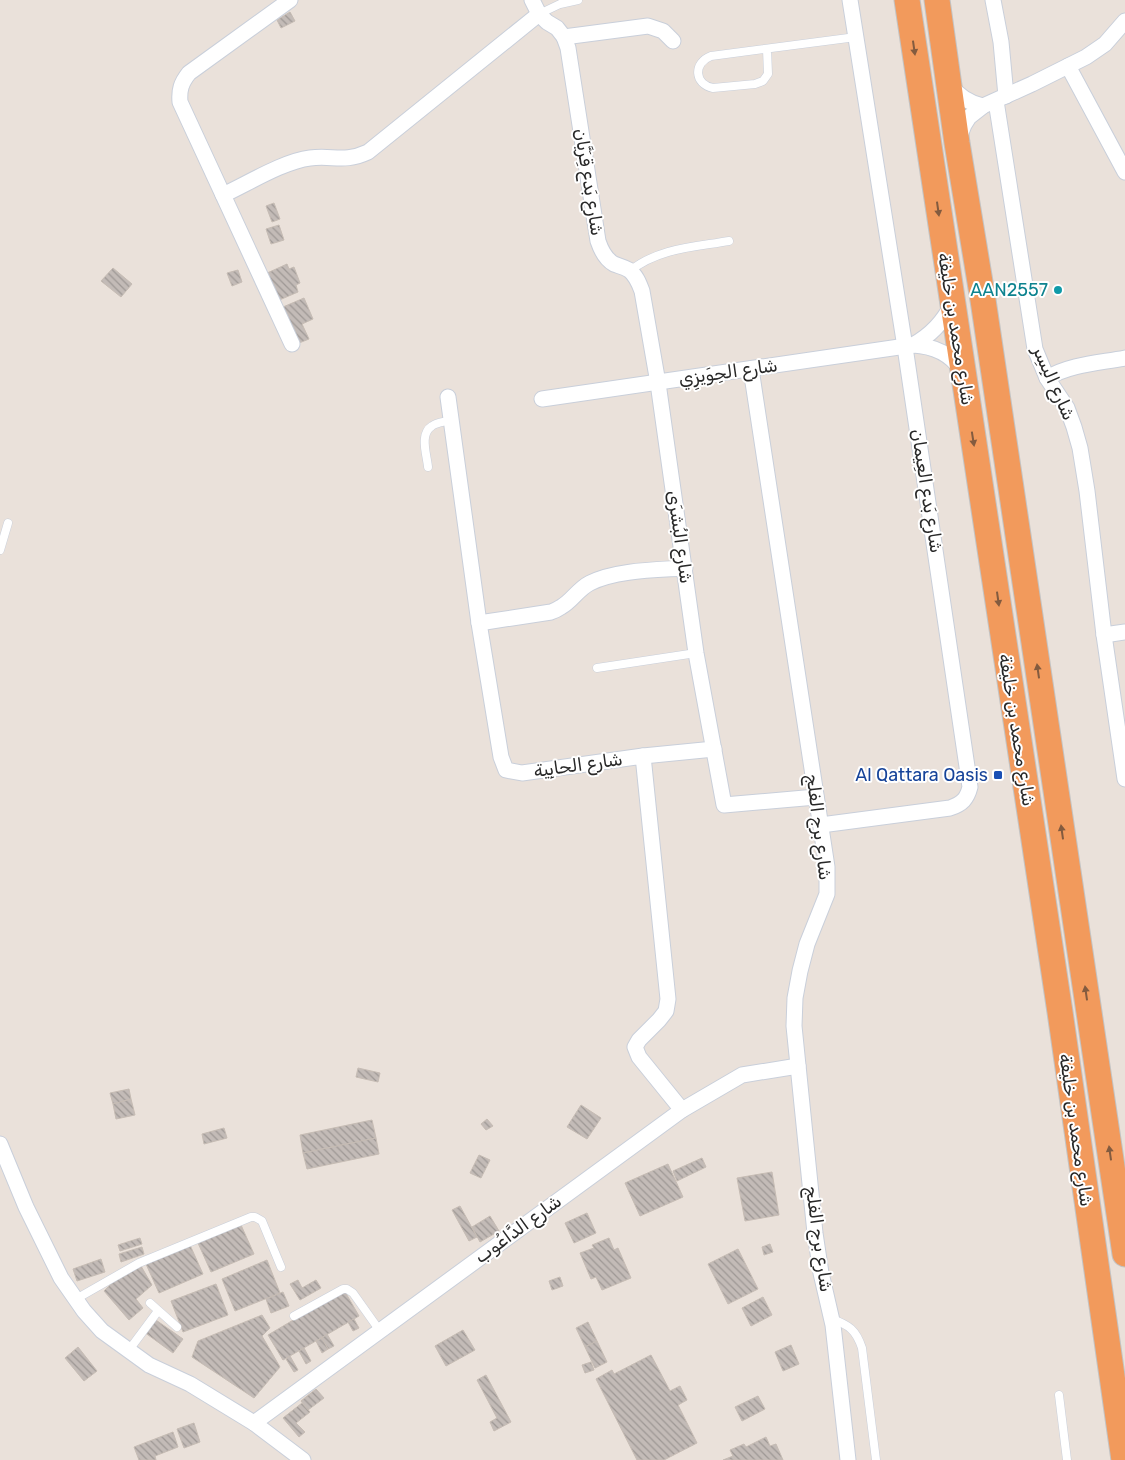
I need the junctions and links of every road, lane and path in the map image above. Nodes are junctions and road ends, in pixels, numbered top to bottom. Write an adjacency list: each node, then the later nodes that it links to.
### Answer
1 (290, 0): 19 (street)
2 (532, 0): 8 (street)
3 (578, 0): 8 (lane)
4 (850, 0): 10 (street, شارع بَدع العِيمان)
5 (907, 0): 22 (highway, شارع محمد بن خليفة, one-way to 22)
6 (937, 0): 15 (highway, شارع محمد بن خليفة)
7 (993, 0): 16 (street, شارع البِسِر)
8 (539, 14): 11 (street); 19 (street)
9 (1125, 21): 14 (street)
10 (856, 36): 13 (lane); 24 (street, شارع بَدع العِيمان)
11 (564, 37): 12 (street); 21 (street, شارع بَدع قِرَيَّان)
12 (673, 41)
13 (767, 49): 13 (lane)
14 (1068, 66): 16 (street); 18 (street)
15 (949, 82): 16 (street); 17 (highway, شارع محمد بن خليفة)
16 (1001, 98): 17 (street); 28 (street, شارع البِسِر)
17 (957, 143): 50 (highway, شارع محمد بن خليفة, one-way to 17)
18 (1125, 172)
19 (223, 195): 23 (street)
20 (729, 241): 21 (lane)
21 (630, 271): 29 (street, شارع البُشرَى)
22 (952, 304): 24 (street, شارع الحِوَيزِي); 27 (highway, شارع محمد بن خليفة)
23 (292, 344)
24 (909, 346): 26 (street, شارع الحِوَيزِي); 27 (street, شارع الحِوَيزِي); 46 (street, شارع بَدع العِيمان)
25 (1125, 358): 28 (street)
26 (751, 369): 29 (street, شارع الحِوَيزِي); 45 (street, شارع برج الفلج)
27 (963, 374): 67 (highway, شارع محمد بن خليفة, one-way to 67)
28 (1047, 378): 39 (street, شارع البِسِر)
29 (658, 382): 31 (street, شارع الحِوَيزِي); 36 (street, شارع البُشرَى)
30 (448, 397): 32 (street, شارع الحابِية)
31 (542, 400)
32 (451, 420): 33 (lane); 37 (street, شارع الحابِية)
33 (428, 467)
34 (8, 522): 35 (lane)
35 (0, 550)
36 (684, 568): 37 (street); 40 (street, شارع البُشرَى)
37 (479, 623): 43 (street, شارع الحابِية)
38 (1125, 632): 39 (street)
39 (1104, 635): 44 (street, شارع البِسِر)
40 (696, 653): 41 (lane); 42 (street, شارع البُشرَى)
41 (597, 668)
42 (714, 749): 43 (street); 45 (street, شارع البُشرَى)
43 (644, 756): 48 (street, شارع الحابِية)
44 (1125, 779)
45 (816, 796): 46 (street, شارع برج الفلج)
46 (821, 825): 47 (street, شارع برج الفلج)
47 (798, 1066): 48 (street, شارع الدَّاعُوب); 57 (street, شارع برج الفلج)
48 (682, 1110): 59 (street, شارع الدَّاعُوب)
49 (0, 1144): 53 (street)
50 (1120, 1193): 51 (highway, شارع محمد بن خليفة)
51 (1125, 1254)
52 (281, 1267): 53 (lane)
53 (76, 1300): 60 (street)
54 (150, 1303): 55 (lane)
55 (158, 1310): 58 (lane); 60 (lane)
56 (294, 1316): 59 (lane)
57 (832, 1319): 64 (street, شارع برج الفلج); 65 (lane)
58 (177, 1326)
59 (380, 1331): 62 (street, شارع الدَّاعُوب)
60 (128, 1350): 62 (street)
61 (1059, 1395): 66 (lane)
62 (254, 1423): 63 (street)
63 (303, 1460)
64 (848, 1460)
65 (876, 1460)
66 (1066, 1460)
67 (1124, 1460)

